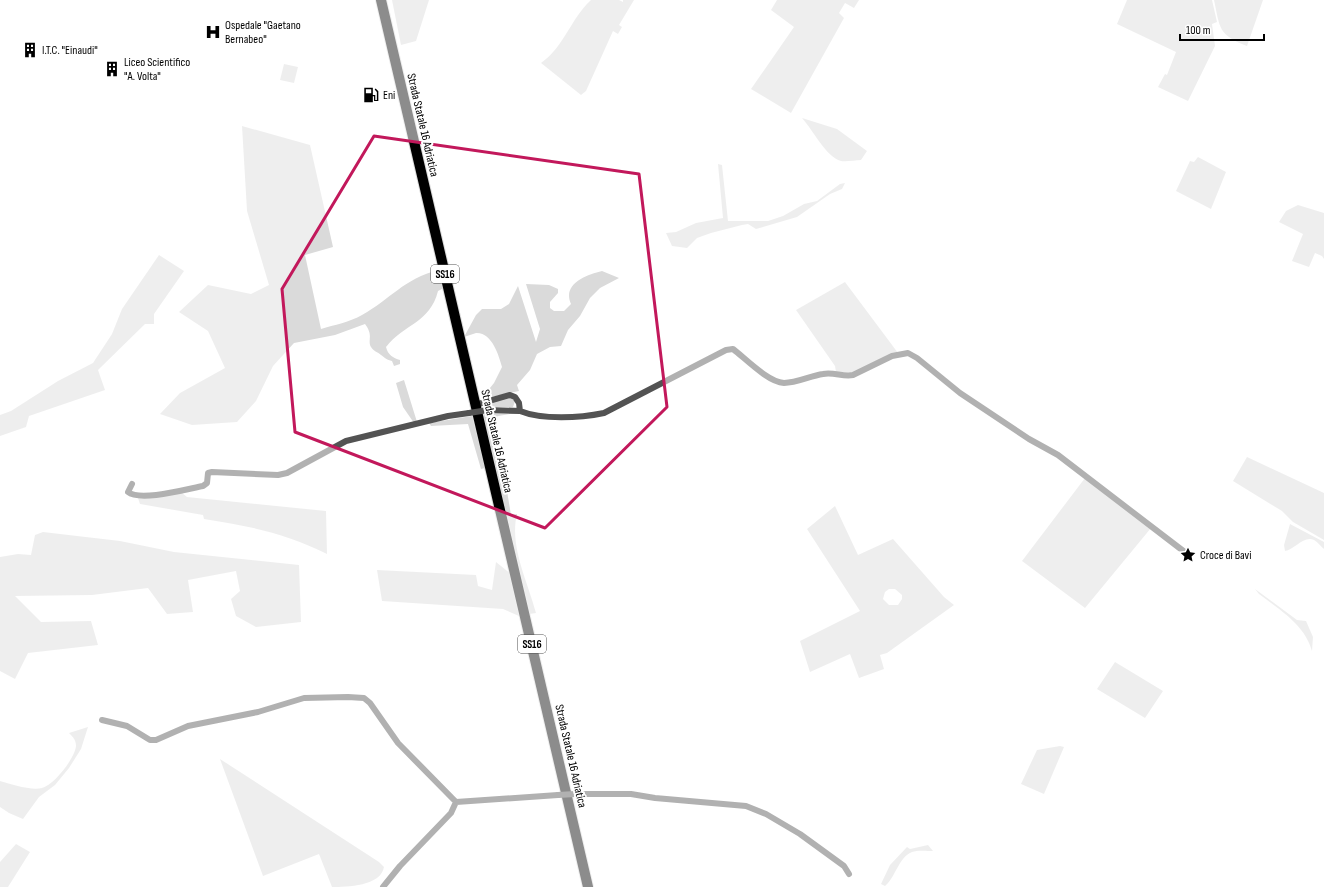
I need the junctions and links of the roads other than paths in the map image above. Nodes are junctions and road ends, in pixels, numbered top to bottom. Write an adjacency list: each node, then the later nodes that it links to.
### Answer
1 (381, 0): 2 (main road, Strada Statale 16 Adriatica / SS16)
2 (473, 406): 3 (street, bridge); 3 (street); 4 (street); 10 (main road, Strada Statale 16 Adriatica / SS16)
3 (520, 411): 5 (street)
4 (132, 484)
5 (1186, 553)
6 (102, 720): 7 (street)
7 (456, 802): 8 (street, bridge); 9 (street)
8 (849, 874)
9 (383, 887)
10 (588, 887)

